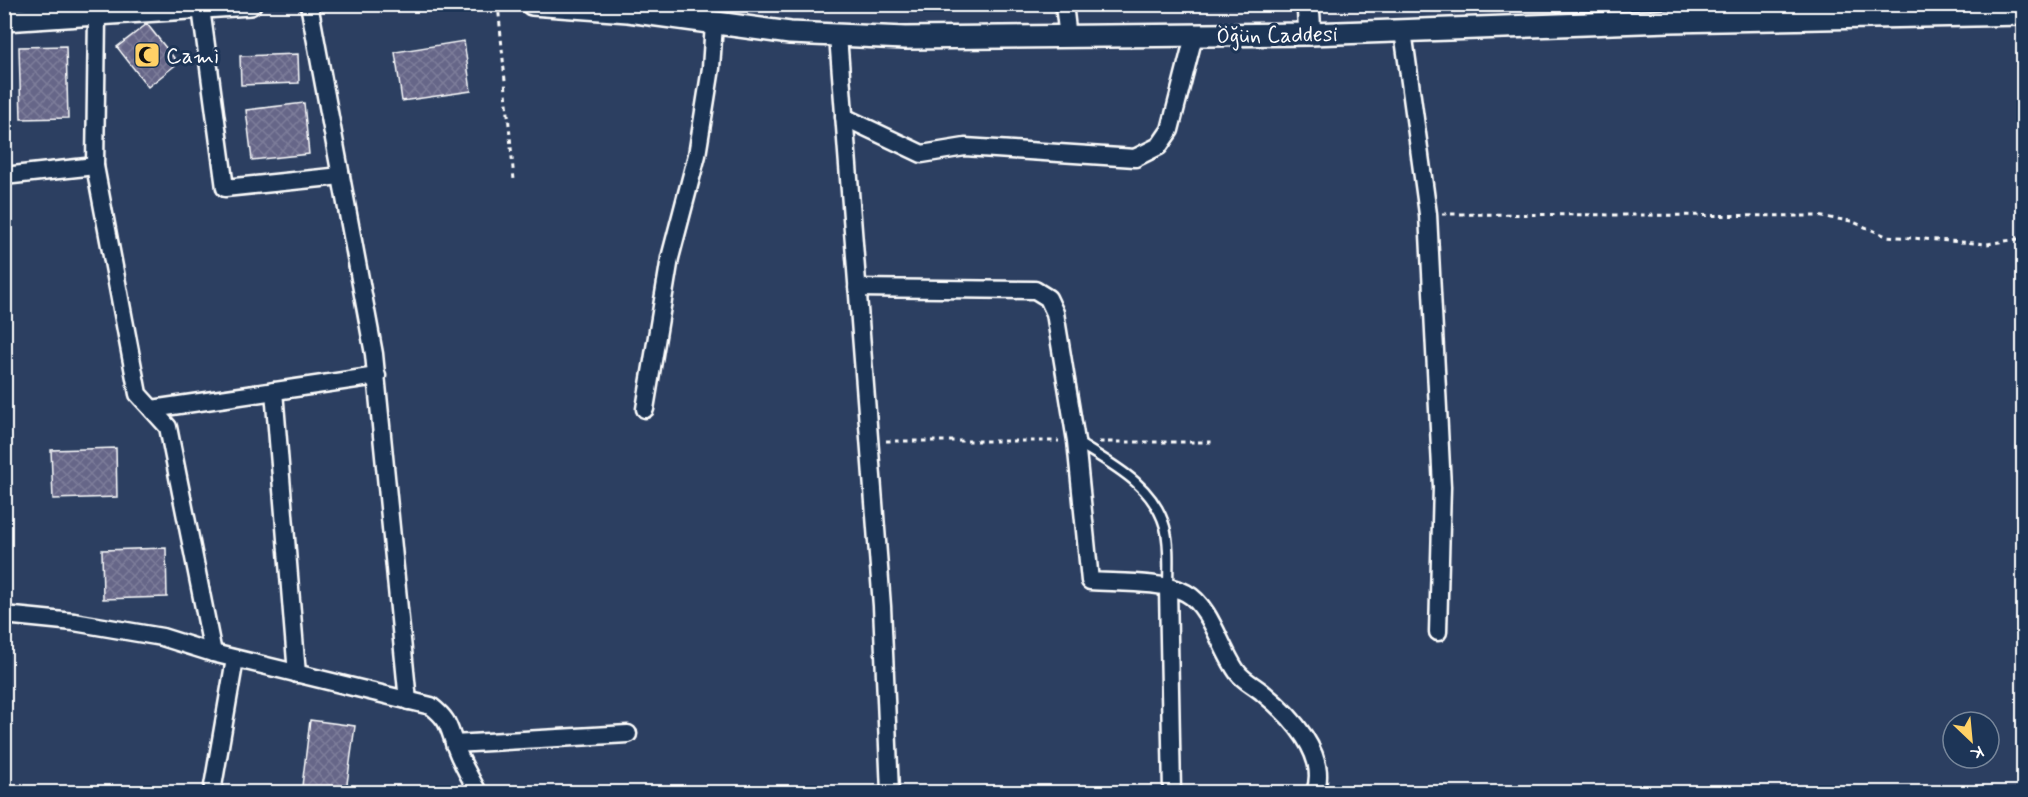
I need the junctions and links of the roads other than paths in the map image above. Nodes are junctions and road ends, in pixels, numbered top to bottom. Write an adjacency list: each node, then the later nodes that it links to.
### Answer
1 (250, 4): 6 (street)
2 (309, 4): 20 (street)
3 (532, 4): 11 (street, Öğün Caddesi)
4 (1064, 4): 16 (street)
5 (1308, 4): 13 (street)
6 (201, 8): 7 (street); 20 (street)
7 (130, 9): 9 (street)
8 (2024, 14): 12 (street, Öğün Caddesi)
9 (97, 16): 10 (street); 18 (street)
10 (4, 20)
11 (714, 24): 14 (street, Öğün Caddesi); 25 (street)
12 (1403, 31): 13 (street, Öğün Caddesi); 29 (street)
13 (1310, 34): 15 (street, Öğün Caddesi)
14 (838, 36): 16 (street, Öğün Caddesi); 17 (street)
15 (1194, 36): 16 (street, Öğün Caddesi); 17 (street)
16 (1068, 38)
17 (844, 117): 21 (street)
18 (95, 166): 19 (street); 24 (street)
19 (4, 176)
20 (341, 176): 22 (street)
21 (857, 288): 26 (street); 38 (street)
22 (377, 376): 23 (street); 33 (street)
23 (274, 391): 24 (street); 32 (street)
24 (152, 409): 30 (street)
25 (645, 409)
26 (1076, 441): 27 (lane); 27 (street)
27 (1168, 588): 39 (street); 40 (street)
28 (4, 615): 30 (street)
29 (1438, 632)
30 (213, 653): 31 (street)
31 (235, 659): 32 (street); 36 (street)
32 (297, 674): 33 (street)
33 (408, 701): 35 (street)
34 (628, 734): 35 (street)
35 (454, 744): 37 (street)
36 (212, 792)
37 (478, 792)
38 (886, 792)
39 (1172, 792)
40 (1315, 792)

